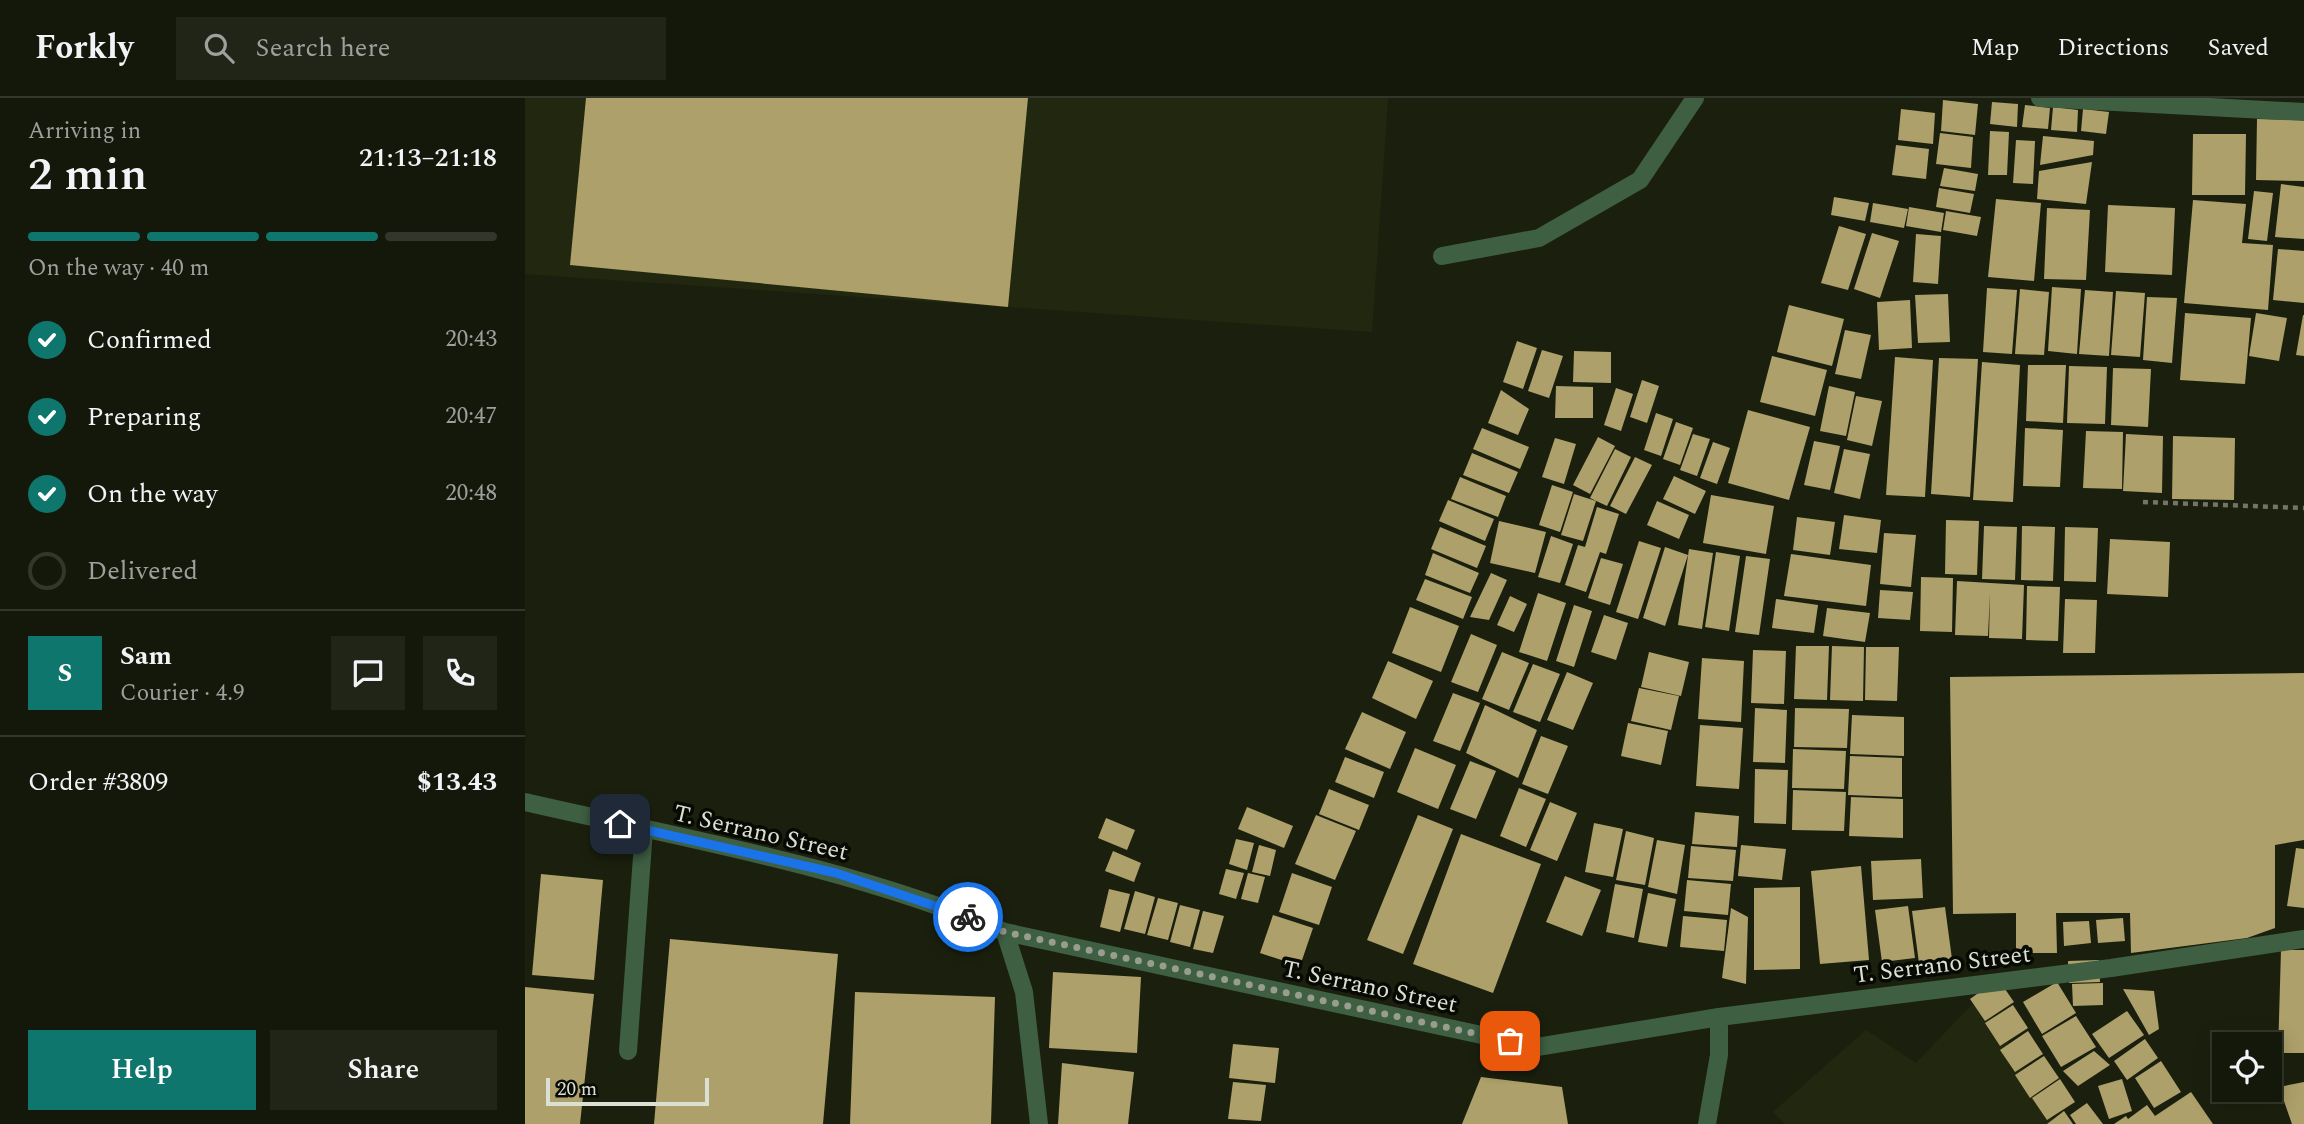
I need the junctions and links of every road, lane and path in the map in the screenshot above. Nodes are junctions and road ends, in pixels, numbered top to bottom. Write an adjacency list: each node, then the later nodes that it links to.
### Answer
1 (1695, 98): 4 (street)
2 (2040, 98): 3 (street)
3 (2304, 112)
4 (1442, 256)
5 (2143, 502): 6 (path)
6 (2304, 508)
7 (525, 802): 8 (street, T. Serrano Street)
8 (644, 829): 9 (street, T. Serrano Street); 12 (street)
9 (1005, 932): 11 (street, T. Serrano Street); 13 (street)
10 (2304, 940): 11 (street, T. Serrano Street)
11 (1719, 1017): 14 (street)
12 (628, 1051)
13 (1039, 1124)
14 (1706, 1124)

